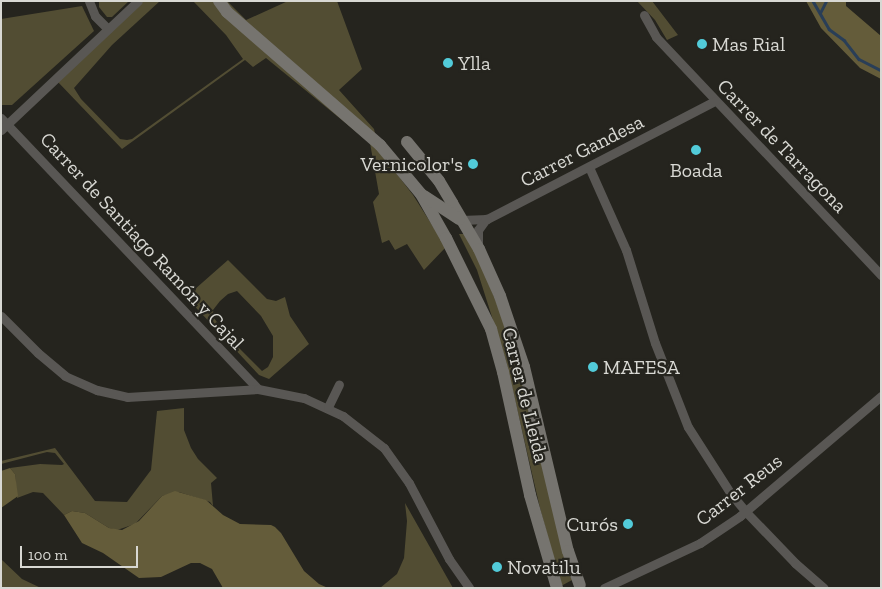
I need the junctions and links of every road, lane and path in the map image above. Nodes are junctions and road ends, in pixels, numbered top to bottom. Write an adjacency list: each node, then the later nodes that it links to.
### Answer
1 (89, 1): 5 (street)
2 (138, 1): 5 (street)
3 (219, 1): 10 (street, Carrer de Lleida)
4 (644, 16): 6 (street, Carrer de Tarragona)
5 (108, 29): 7 (street)
6 (715, 101): 9 (street, Carrer Gandesa); 14 (street, Carrer de Tarragona)
7 (3, 124): 17 (street, Carrer de Santiago Ramón y Cajal)
8 (407, 142): 12 (street, Carrer de Lleida)
9 (589, 167): 11 (street, Carrer Gandesa); 20 (street)
10 (421, 194): 12 (street, Carrer de Lleida); 23 (street, Carrer de Lleida)
11 (486, 219): 12 (street, Carrer Gandesa); 13 (street)
12 (461, 220): 13 (street, Carrer de Lleida)
13 (478, 248): 21 (street, Carrer de Lleida)
14 (881, 275)
15 (1, 316): 17 (street)
16 (339, 384): 19 (street)
17 (258, 389): 19 (street)
18 (881, 396): 20 (street, Carrer Reus)
19 (328, 407): 22 (street)
20 (746, 512): 25 (street, Carrer Reus); 26 (street)
21 (583, 586): 24 (street)
22 (469, 588)
23 (557, 588)
24 (566, 588)
25 (604, 588)
26 (824, 588)

